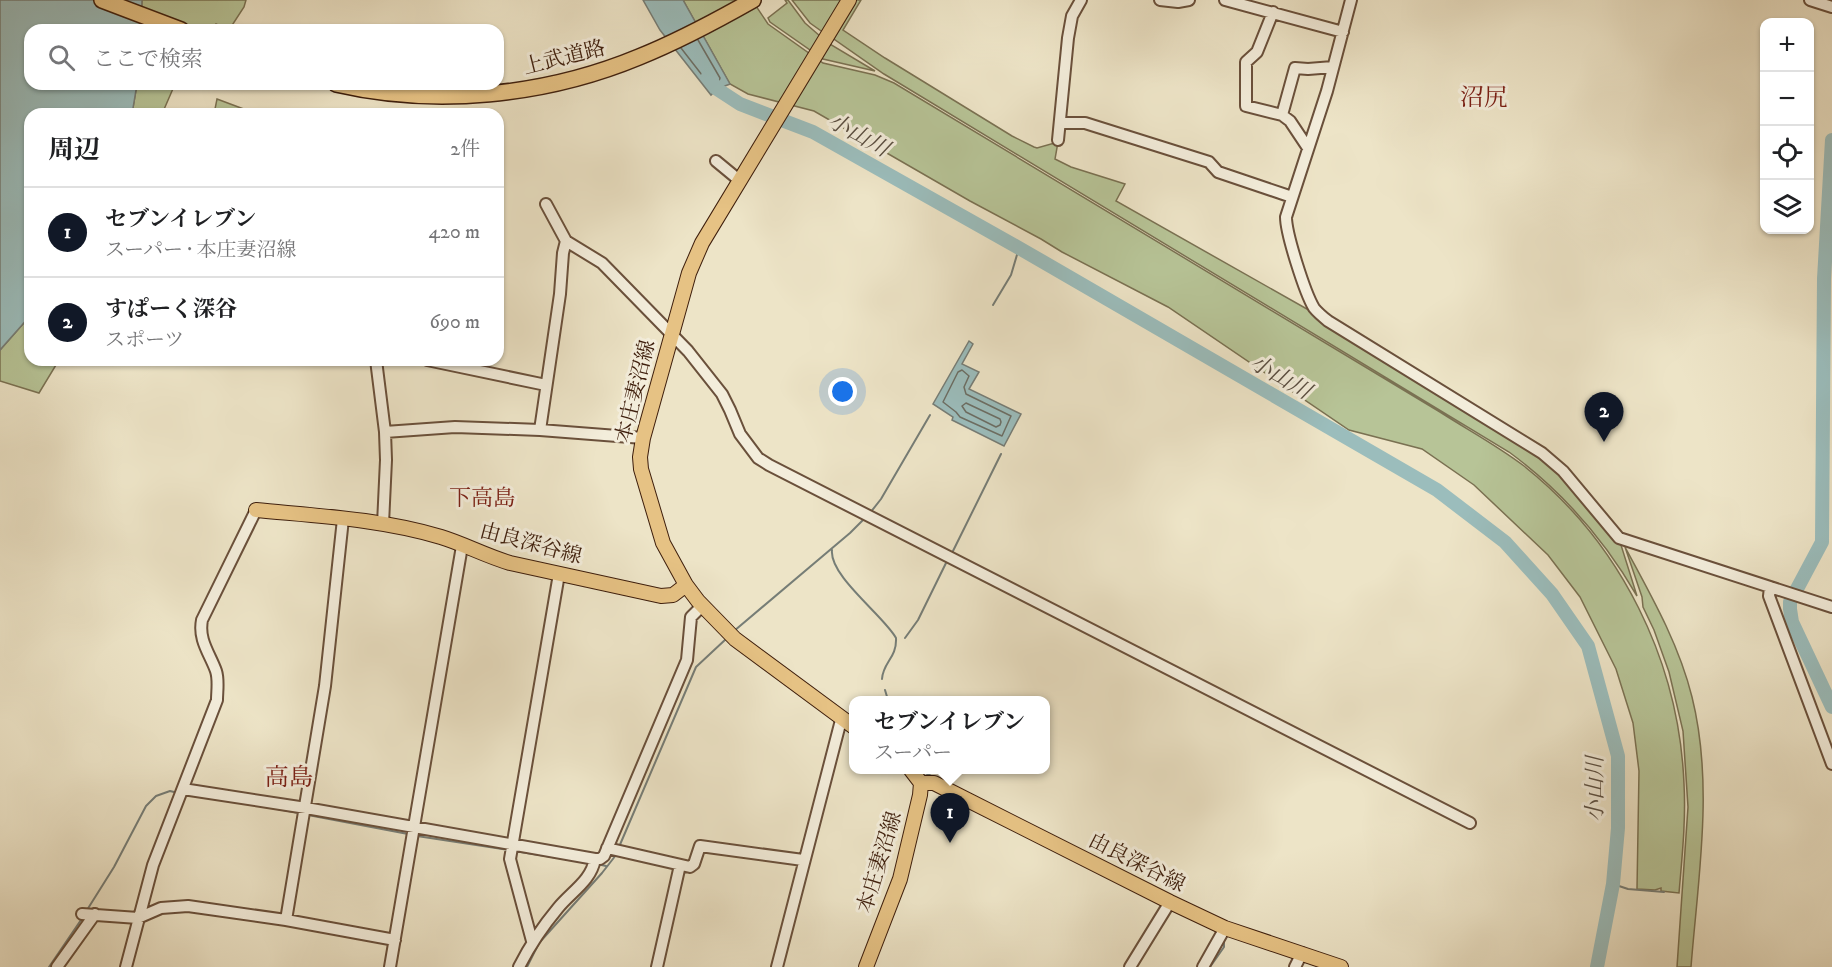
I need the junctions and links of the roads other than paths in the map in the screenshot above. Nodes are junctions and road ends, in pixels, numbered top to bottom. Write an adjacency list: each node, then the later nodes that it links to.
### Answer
1 (102, 0): 12 (highway)
2 (753, 0): 15 (highway, 上武道路)
3 (849, 0): 21 (main road, 本庄妻沼線)
4 (1081, 0): 17 (street)
5 (1160, 0): 6 (street)
6 (1189, 0)
7 (1225, 0): 11 (street)
8 (1351, 0): 13 (street)
9 (1810, 0): 10 (street)
10 (1832, 7)
11 (1273, 12): 13 (street); 16 (street)
12 (165, 24)
13 (1343, 32): 14 (street)
14 (1334, 67): 16 (street); 19 (street)
15 (371, 90)
16 (1282, 115): 19 (street)
17 (1060, 123): 18 (street); 22 (street)
18 (1058, 140)
19 (1308, 148): 22 (street)
20 (716, 161): 21 (street)
21 (741, 176): 25 (main road, 本庄妻沼線)
22 (1292, 197): 38 (street)
23 (546, 204): 24 (street)
24 (566, 242): 25 (street); 28 (street)
25 (672, 333): 31 (main road, 本庄妻沼線); 47 (street)
26 (377, 366): 30 (street)
27 (456, 366): 28 (street)
28 (546, 385): 29 (street)
29 (540, 430): 30 (street); 31 (street)
30 (385, 432): 34 (street)
31 (643, 438): 37 (main road, 本庄妻沼線)
32 (256, 510): 33 (main road, 由良深谷線); 45 (street)
33 (343, 519): 34 (main road, 由良深谷線); 46 (street)
34 (383, 524): 35 (main road, 由良深谷線)
35 (462, 546): 36 (main road, 由良深谷線); 48 (street)
36 (559, 574): 37 (main road, 由良深谷線); 50 (street)
37 (686, 585): 39 (main road, 本庄妻沼線)
38 (1770, 587): 40 (street); 42 (street)
39 (702, 606): 41 (main road, 本庄妻沼線); 49 (street)
40 (1832, 607)
41 (848, 723): 51 (street)
42 (1832, 764)
43 (915, 774): 44 (main road)
44 (921, 783): 54 (main road, 由良深谷線); 67 (main road, 本庄妻沼線)
45 (183, 789): 46 (street); 55 (street)
46 (306, 808): 48 (street); 56 (street)
47 (1470, 823)
48 (413, 832): 50 (street); 58 (street)
49 (607, 848): 52 (street); 53 (street)
50 (512, 849): 52 (street); 59 (street)
51 (803, 860): 53 (street); 66 (street)
52 (594, 863): 59 (street)
53 (680, 865): 65 (street)
54 (1170, 902): 57 (main road, 由良深谷線); 68 (street)
55 (138, 918): 56 (street); 61 (street); 62 (street)
56 (286, 920): 58 (street)
57 (1225, 928): 60 (main road, 由良深谷線); 69 (street)
58 (395, 940): 63 (street)
59 (532, 940): 64 (street)
60 (1302, 953): 70 (street); 71 (main road, 由良深谷線)
61 (128, 966)
62 (57, 967)
63 (390, 967)
64 (519, 967)
65 (657, 967)
66 (777, 967)
67 (866, 967)
68 (1130, 967)
69 (1203, 967)
70 (1295, 967)
71 (1341, 967)

